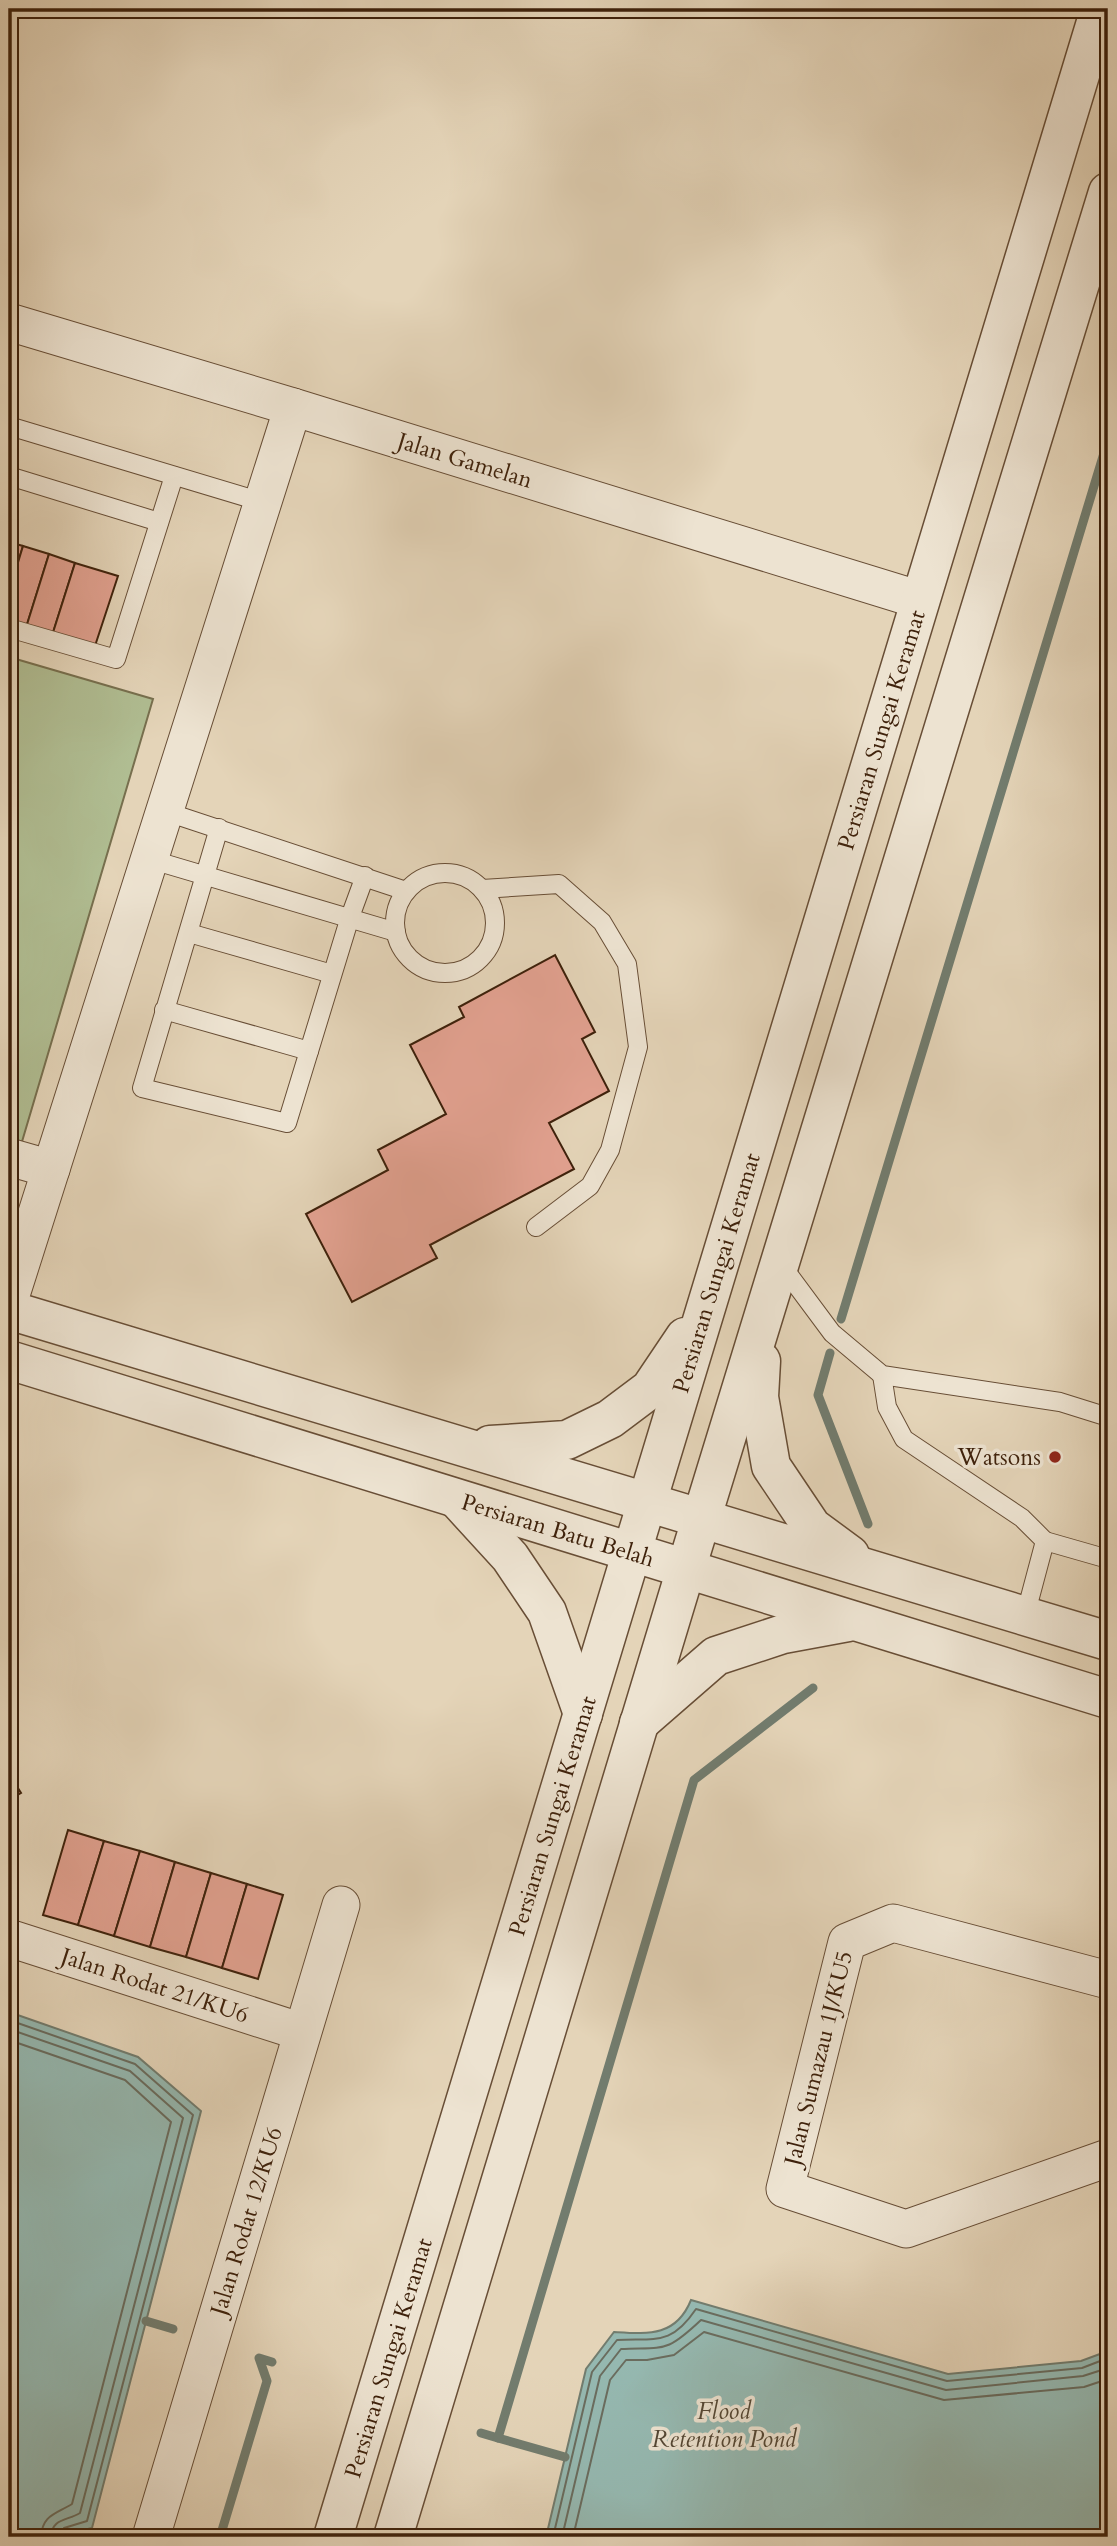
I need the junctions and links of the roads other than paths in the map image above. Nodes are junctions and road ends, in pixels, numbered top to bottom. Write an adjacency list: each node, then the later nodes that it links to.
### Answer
1 (1100, 9): 10 (street, Persiaran Sungai Keramat)
2 (1108, 192): 28 (street)
3 (9, 323): 4 (street, Jalan Gamelan)
4 (293, 407): 8 (street); 10 (street, Jalan Gamelan)
5 (9, 426): 7 (lane)
6 (9, 476): 9 (lane)
7 (174, 476): 8 (lane); 9 (lane)
8 (262, 502): 12 (street)
9 (159, 522): 11 (lane)
10 (920, 600): 30 (street, Persiaran Sungai Keramat)
11 (9, 628)
12 (164, 811): 13 (lane); 14 (street)
13 (219, 828): 15 (lane); 16 (lane)
14 (149, 859): 15 (lane); 26 (street)
15 (205, 875): 19 (lane); 21 (lane)
16 (365, 876): 18 (lane); 19 (lane)
17 (482, 889): 18 (lane); 20 (lane); 27 (lane)
18 (406, 891): 20 (lane)
19 (350, 917): 20 (lane); 22 (lane)
20 (396, 932)
21 (189, 933): 22 (lane); 23 (lane)
22 (332, 974): 24 (lane)
23 (164, 1010): 24 (lane); 24 (lane)
24 (309, 1051)
25 (9, 1157): 26 (street)
26 (51, 1169): 29 (street)
27 (536, 1227)
28 (779, 1263): 32 (street); 34 (lane)
29 (9, 1301)
30 (707, 1304): 36 (street); 38 (street, Persiaran Sungai Keramat)
31 (9, 1310): 36 (street)
32 (763, 1317): 39 (street); 44 (street)
33 (9, 1360): 37 (street, Persiaran Batu Belah)
34 (882, 1375): 35 (lane); 40 (lane)
35 (1108, 1417)
36 (463, 1447): 38 (street)
37 (457, 1499): 41 (street, Persiaran Batu Belah); 49 (street)
38 (647, 1502): 39 (street); 41 (street, Persiaran Sungai Keramat)
39 (701, 1518): 43 (street); 44 (street)
40 (1045, 1541): 42 (lane); 45 (lane)
41 (632, 1552): 43 (street, Persiaran Batu Belah); 49 (street, Persiaran Sungai Keramat)
42 (1108, 1559)
43 (686, 1569): 46 (street, Persiaran Batu Belah); 50 (street)
44 (869, 1569): 45 (street)
45 (1025, 1616): 47 (street)
46 (853, 1621): 48 (street, Persiaran Batu Belah); 50 (street)
47 (1108, 1641)
48 (1108, 1699)
49 (583, 1714): 57 (street, Persiaran Sungai Keramat)
50 (639, 1723): 58 (street)
51 (341, 1905): 54 (street, Jalan Rodat 12/KU6)
52 (9, 1938): 54 (street, Jalan Rodat 21/KU6)
53 (1108, 1980): 55 (street, Jalan Sumazau 1J/KU5)
54 (302, 2032): 56 (street, Jalan Rodat 12/KU6)
55 (1108, 2158)
56 (151, 2537)
57 (333, 2537)
58 (393, 2537)

